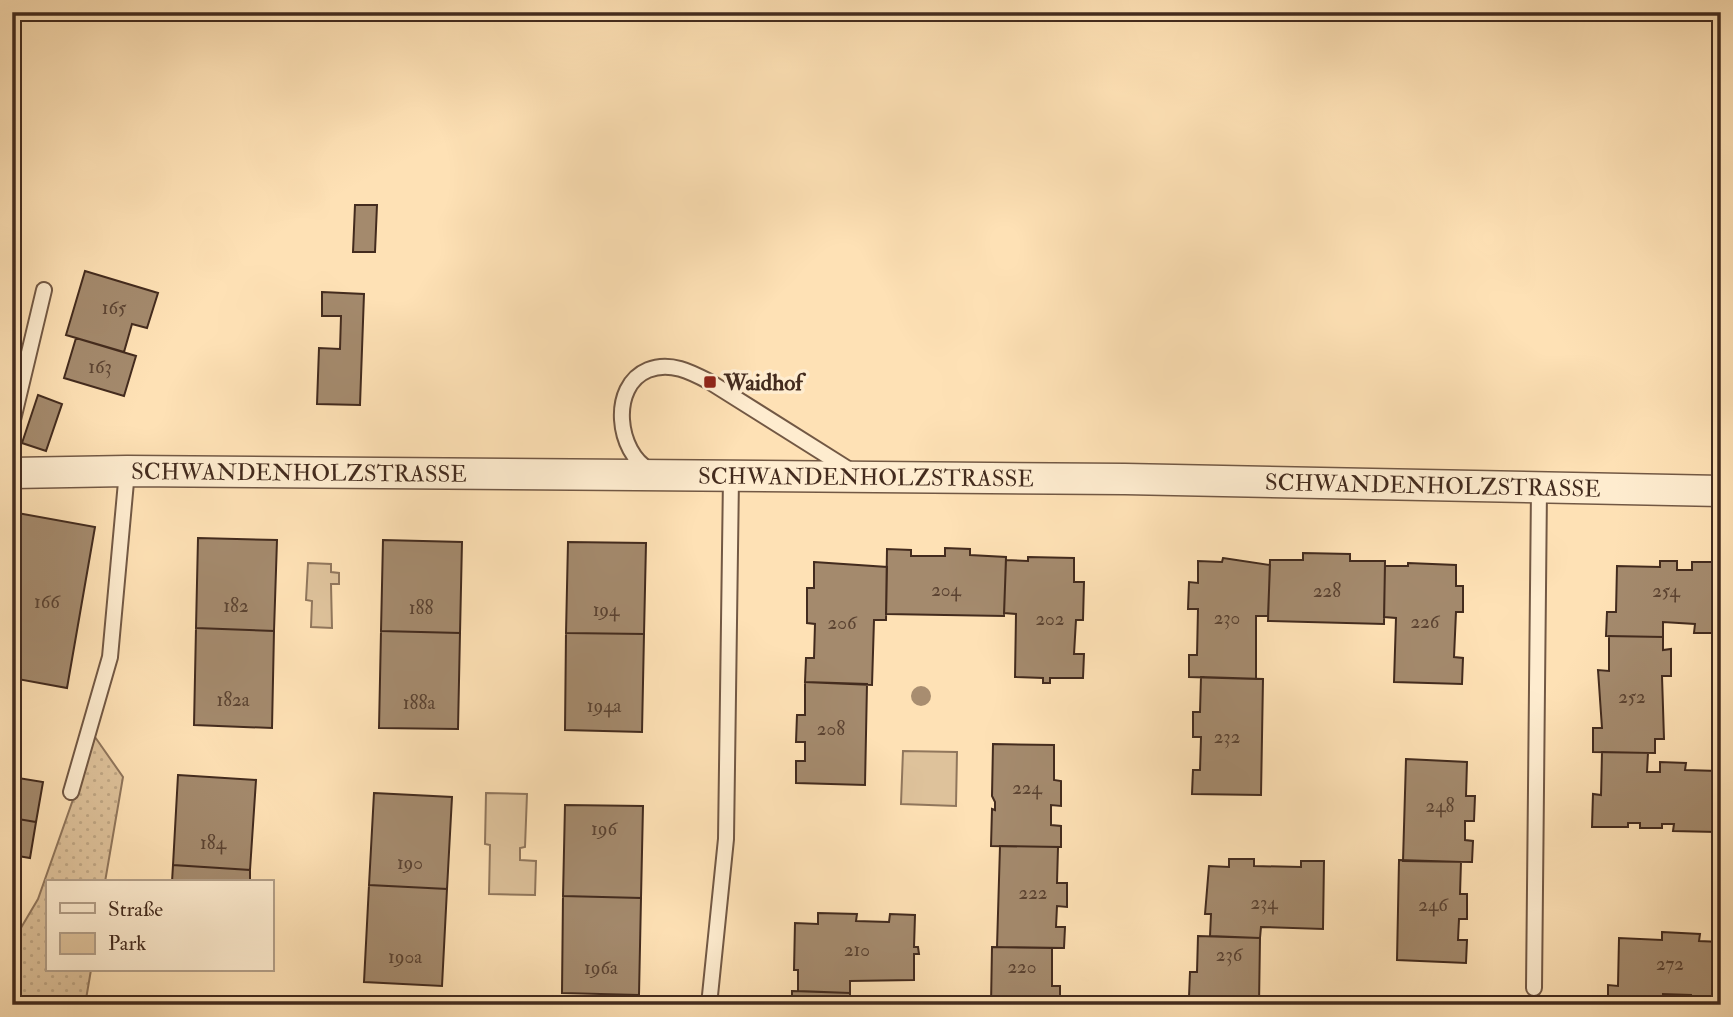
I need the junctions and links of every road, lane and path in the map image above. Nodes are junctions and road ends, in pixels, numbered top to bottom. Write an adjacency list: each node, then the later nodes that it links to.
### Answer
1 (44, 290): 2 (lane)
2 (12, 424)
3 (14, 467): 4 (street, SCHWANDENHOLZSTRASSE)
4 (127, 471): 5 (street, SCHWANDENHOLZSTRASSE); 10 (lane)
5 (664, 477): 6 (street, SCHWANDENHOLZSTRASSE); 7 (lane)
6 (731, 478): 7 (street, SCHWANDENHOLZSTRASSE); 12 (lane)
7 (865, 479): 8 (street, SCHWANDENHOLZSTRASSE)
8 (1539, 489): 9 (street, SCHWANDENHOLZSTRASSE); 11 (lane)
9 (1721, 491)
10 (71, 792)
11 (1534, 988)
12 (709, 1005)

